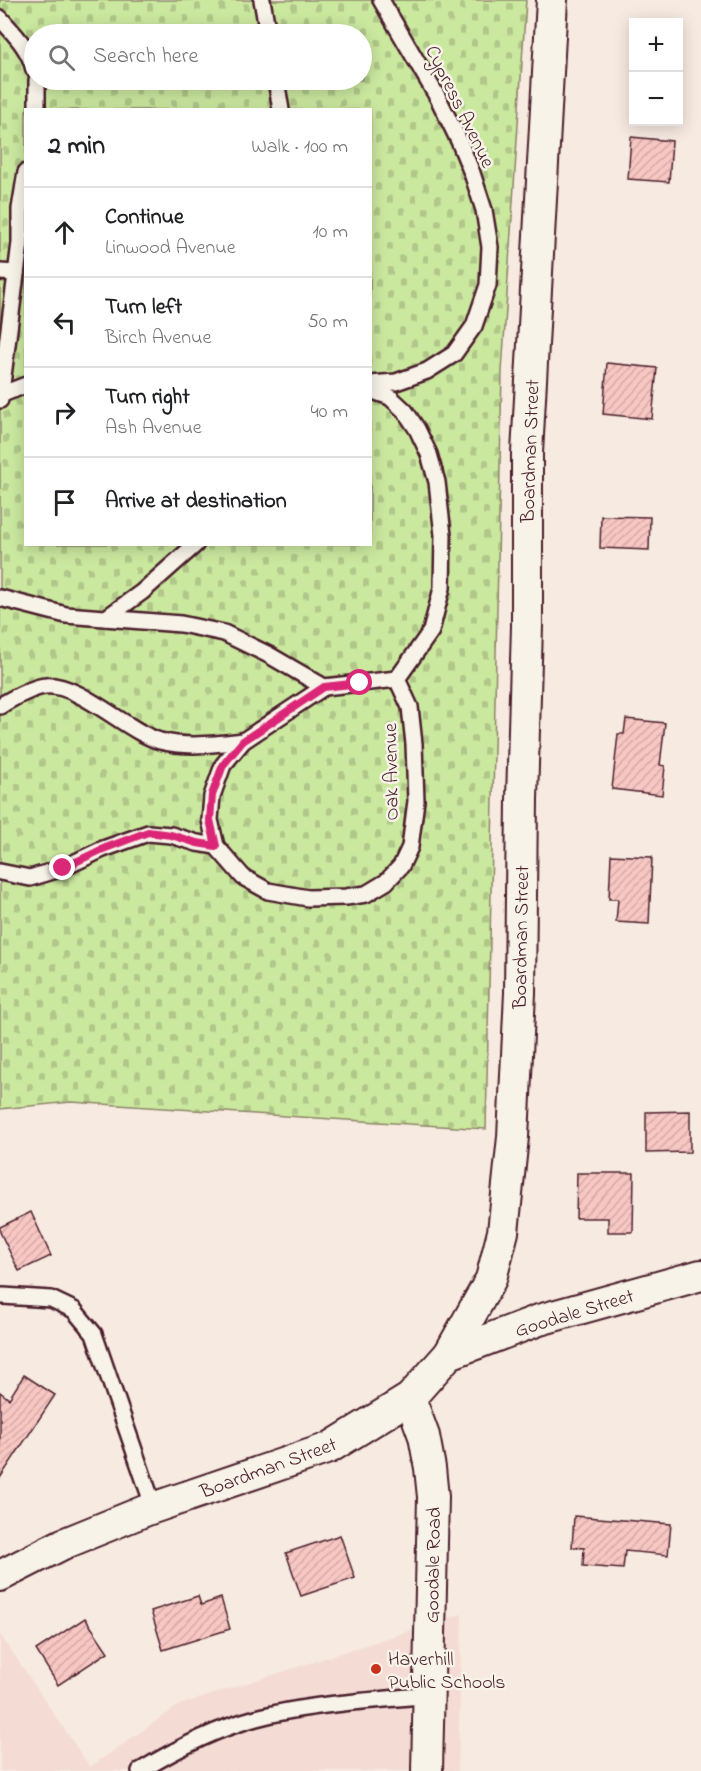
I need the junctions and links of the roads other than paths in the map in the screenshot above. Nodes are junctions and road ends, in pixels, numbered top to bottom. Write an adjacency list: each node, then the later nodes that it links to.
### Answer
1 (262, 0): 5 (lane)
2 (381, 0): 14 (lane, Cypress Avenue)
3 (552, 0): 30 (street, Boardman Street)
4 (0, 18): 6 (lane)
5 (266, 24)
6 (24, 47)
7 (37, 90): 9 (lane)
8 (278, 90): 10 (lane)
9 (37, 108)
10 (281, 108)
11 (24, 177): 13 (lane)
12 (0, 272): 13 (lane)
13 (21, 277): 17 (lane)
14 (372, 384)
15 (24, 386): 17 (lane)
16 (372, 391): 22 (lane)
17 (0, 395): 18 (lane)
18 (0, 400)
19 (194, 546): 21 (lane)
20 (0, 598): 21 (lane)
21 (106, 618): 23 (lane)
22 (397, 680): 23 (lane); 26 (lane, Oak Avenue)
23 (324, 687): 25 (lane)
24 (0, 706): 25 (lane)
25 (243, 741): 26 (lane)
26 (216, 846): 27 (lane)
27 (0, 872)
28 (701, 1275): 30 (street, Goodale Street)
29 (3, 1296): 32 (lane)
30 (449, 1354): 31 (street, Boardman Street)
31 (410, 1398): 32 (street, Boardman Street); 34 (street, Goodale Road)
32 (154, 1508): 33 (street, Boardman Street)
33 (0, 1576)
34 (429, 1695): 35 (lane); 36 (street, Goodale Road)
35 (140, 1771)
36 (427, 1771)

